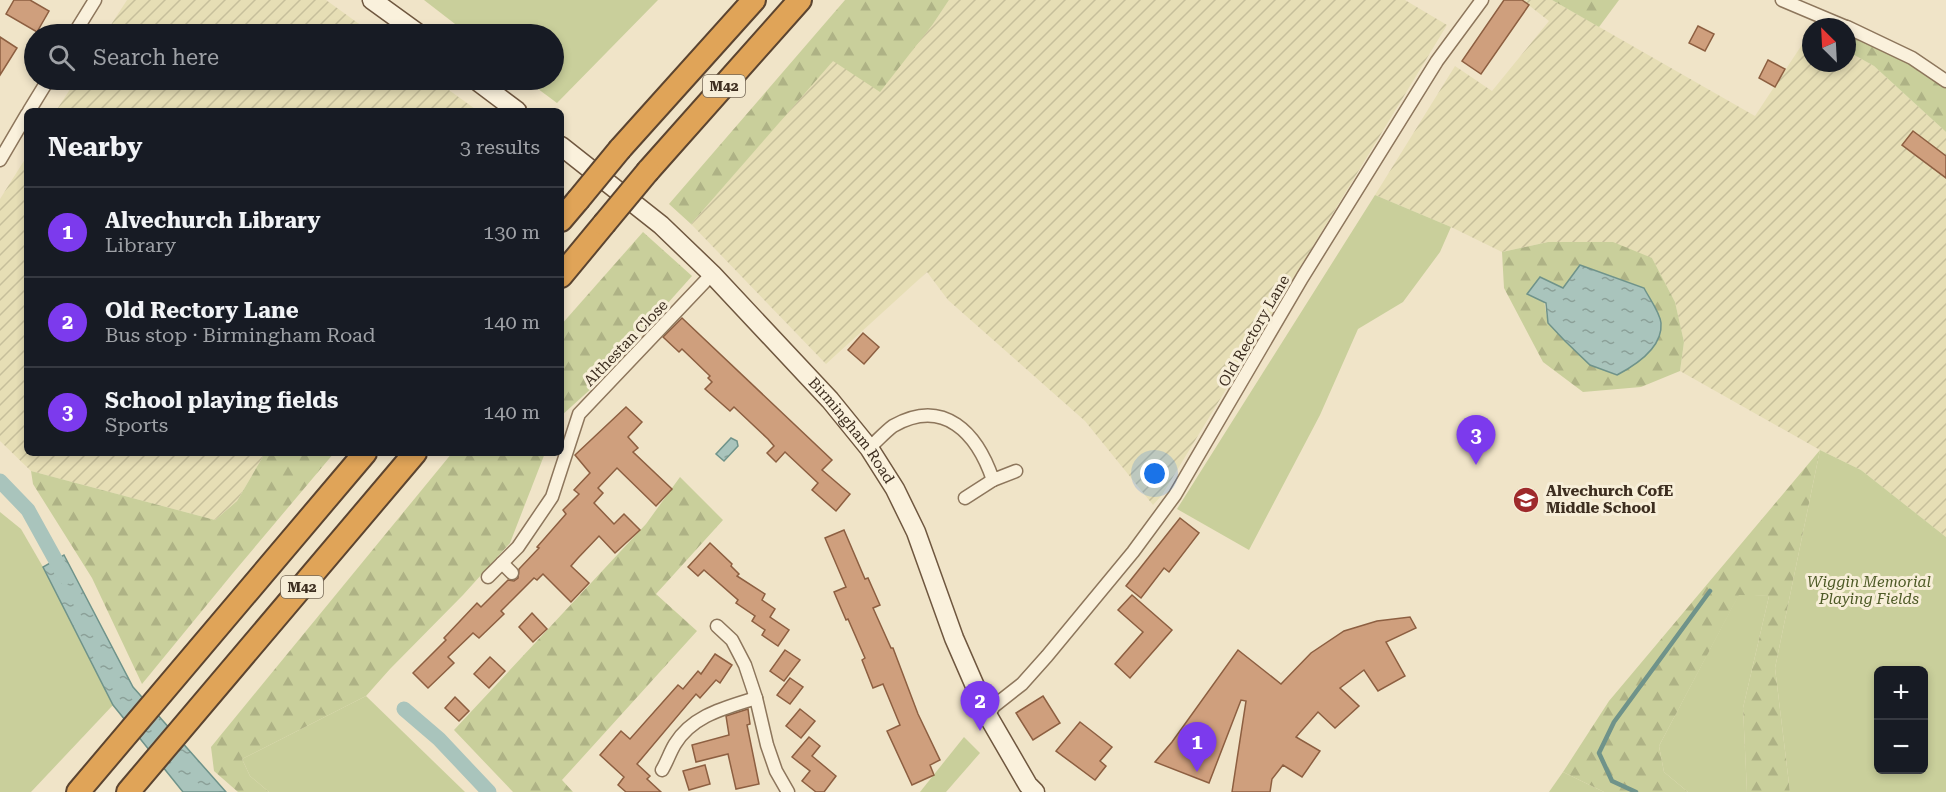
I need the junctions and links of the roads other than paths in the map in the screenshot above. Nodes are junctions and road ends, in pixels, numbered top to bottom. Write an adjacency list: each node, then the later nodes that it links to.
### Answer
1 (95, 0): 8 (street)
2 (372, 0): 9 (main road)
3 (754, 0): 19 (highway, M42, bridge)
4 (800, 0): 20 (highway, M42, bridge)
5 (1482, 0): 33 (street, Old Rectory Lane)
6 (1782, 0): 7 (street)
7 (1825, 18)
8 (80, 24)
9 (405, 24)
10 (1856, 31): 11 (street)
11 (1946, 81)
12 (42, 90): 14 (street)
13 (490, 90): 15 (main road)
14 (31, 108)
15 (513, 108)
16 (24, 120): 18 (street)
17 (564, 148): 21 (main road, Birmingham Road)
18 (0, 160)
19 (564, 216)
20 (564, 272)
21 (712, 274): 22 (main road, Birmingham Road); 28 (street, Althestan Close)
22 (868, 447): 26 (street); 33 (main road, Birmingham Road)
23 (362, 456): 35 (highway, M42)
24 (412, 456): 36 (highway, M42)
25 (1016, 471): 26 (street)
26 (993, 480): 27 (street)
27 (965, 498)
28 (502, 563): 29 (street); 30 (street, Althestan Close)
29 (512, 573)
30 (488, 577)
31 (717, 626): 32 (street)
32 (756, 698): 34 (street); 37 (street)
33 (988, 716): 38 (main road, Birmingham Road)
34 (662, 770)
35 (78, 792)
36 (128, 792)
37 (788, 792)
38 (1035, 792)

